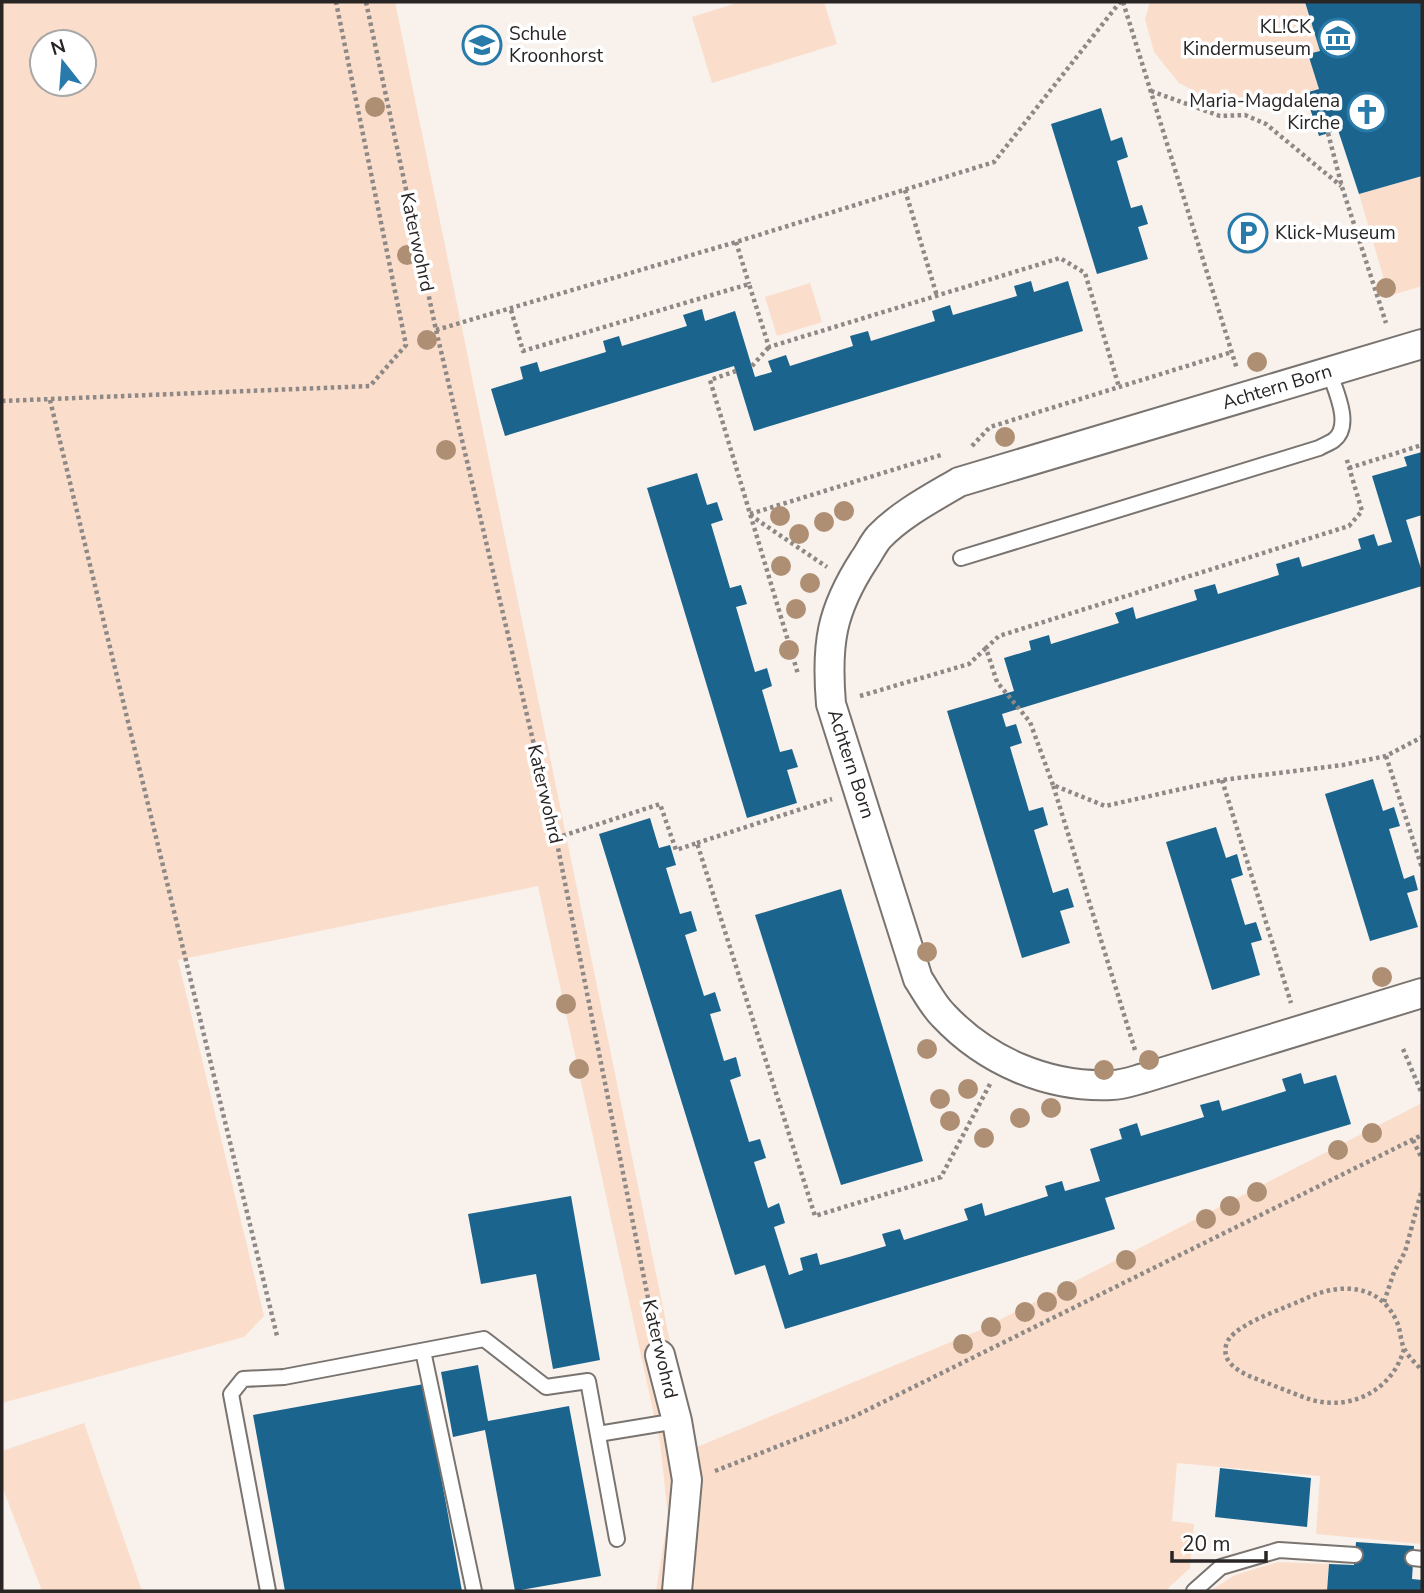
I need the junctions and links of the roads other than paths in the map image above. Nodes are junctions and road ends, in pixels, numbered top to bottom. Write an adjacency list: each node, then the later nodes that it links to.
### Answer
1 (1422, 344): 2 (street, Achtern Born)
2 (1329, 372): 3 (lane); 4 (street, Achtern Born)
3 (961, 558)
4 (1422, 993)
5 (423, 1350): 8 (lane); 11 (lane); 12 (lane)
6 (660, 1355): 7 (street, Katerwohrd)
7 (677, 1421): 8 (lane); 13 (street, Katerwohrd)
8 (598, 1434): 9 (lane)
9 (617, 1539)
10 (1355, 1555): 14 (lane)
11 (268, 1591)
12 (474, 1591)
13 (677, 1591)
14 (1194, 1591)

